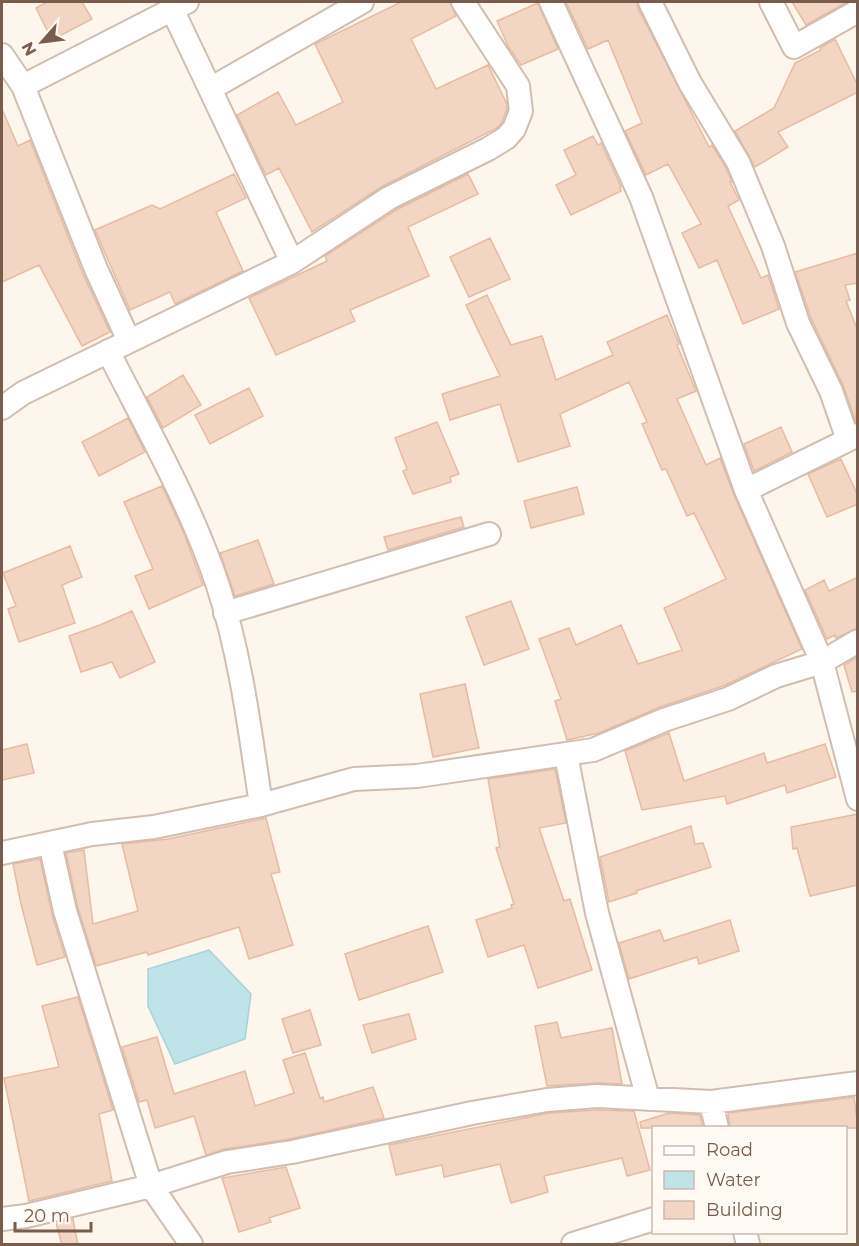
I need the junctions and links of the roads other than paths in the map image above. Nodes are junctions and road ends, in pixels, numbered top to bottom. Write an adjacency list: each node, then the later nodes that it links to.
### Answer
1 (362, 2): 10 (street)
2 (463, 2): 11 (street)
3 (551, 2): 16 (street)
4 (650, 2): 15 (street)
5 (771, 2): 7 (street)
6 (179, 5): 9 (street); 10 (street)
7 (858, 11)
8 (2, 55): 9 (street)
9 (23, 86): 12 (street)
10 (210, 89): 11 (street)
11 (292, 262): 12 (street)
12 (129, 341): 13 (street)
13 (108, 351): 14 (street); 18 (street)
14 (2, 408)
15 (853, 438): 16 (street)
16 (746, 490): 20 (street)
17 (489, 534): 18 (street)
18 (225, 613): 23 (street)
19 (858, 642): 20 (street)
20 (822, 662): 21 (street); 22 (street)
21 (566, 755): 23 (street); 27 (street)
22 (858, 799)
23 (261, 805): 24 (street)
24 (50, 843): 25 (street); 30 (street)
25 (2, 853)
26 (858, 1083): 28 (street)
27 (648, 1099): 28 (street); 30 (street)
28 (711, 1102): 29 (street)
29 (717, 1126)
30 (151, 1186): 31 (street); 33 (street)
31 (2, 1219)
32 (652, 1220): 34 (street)
33 (191, 1245)
34 (573, 1245)

